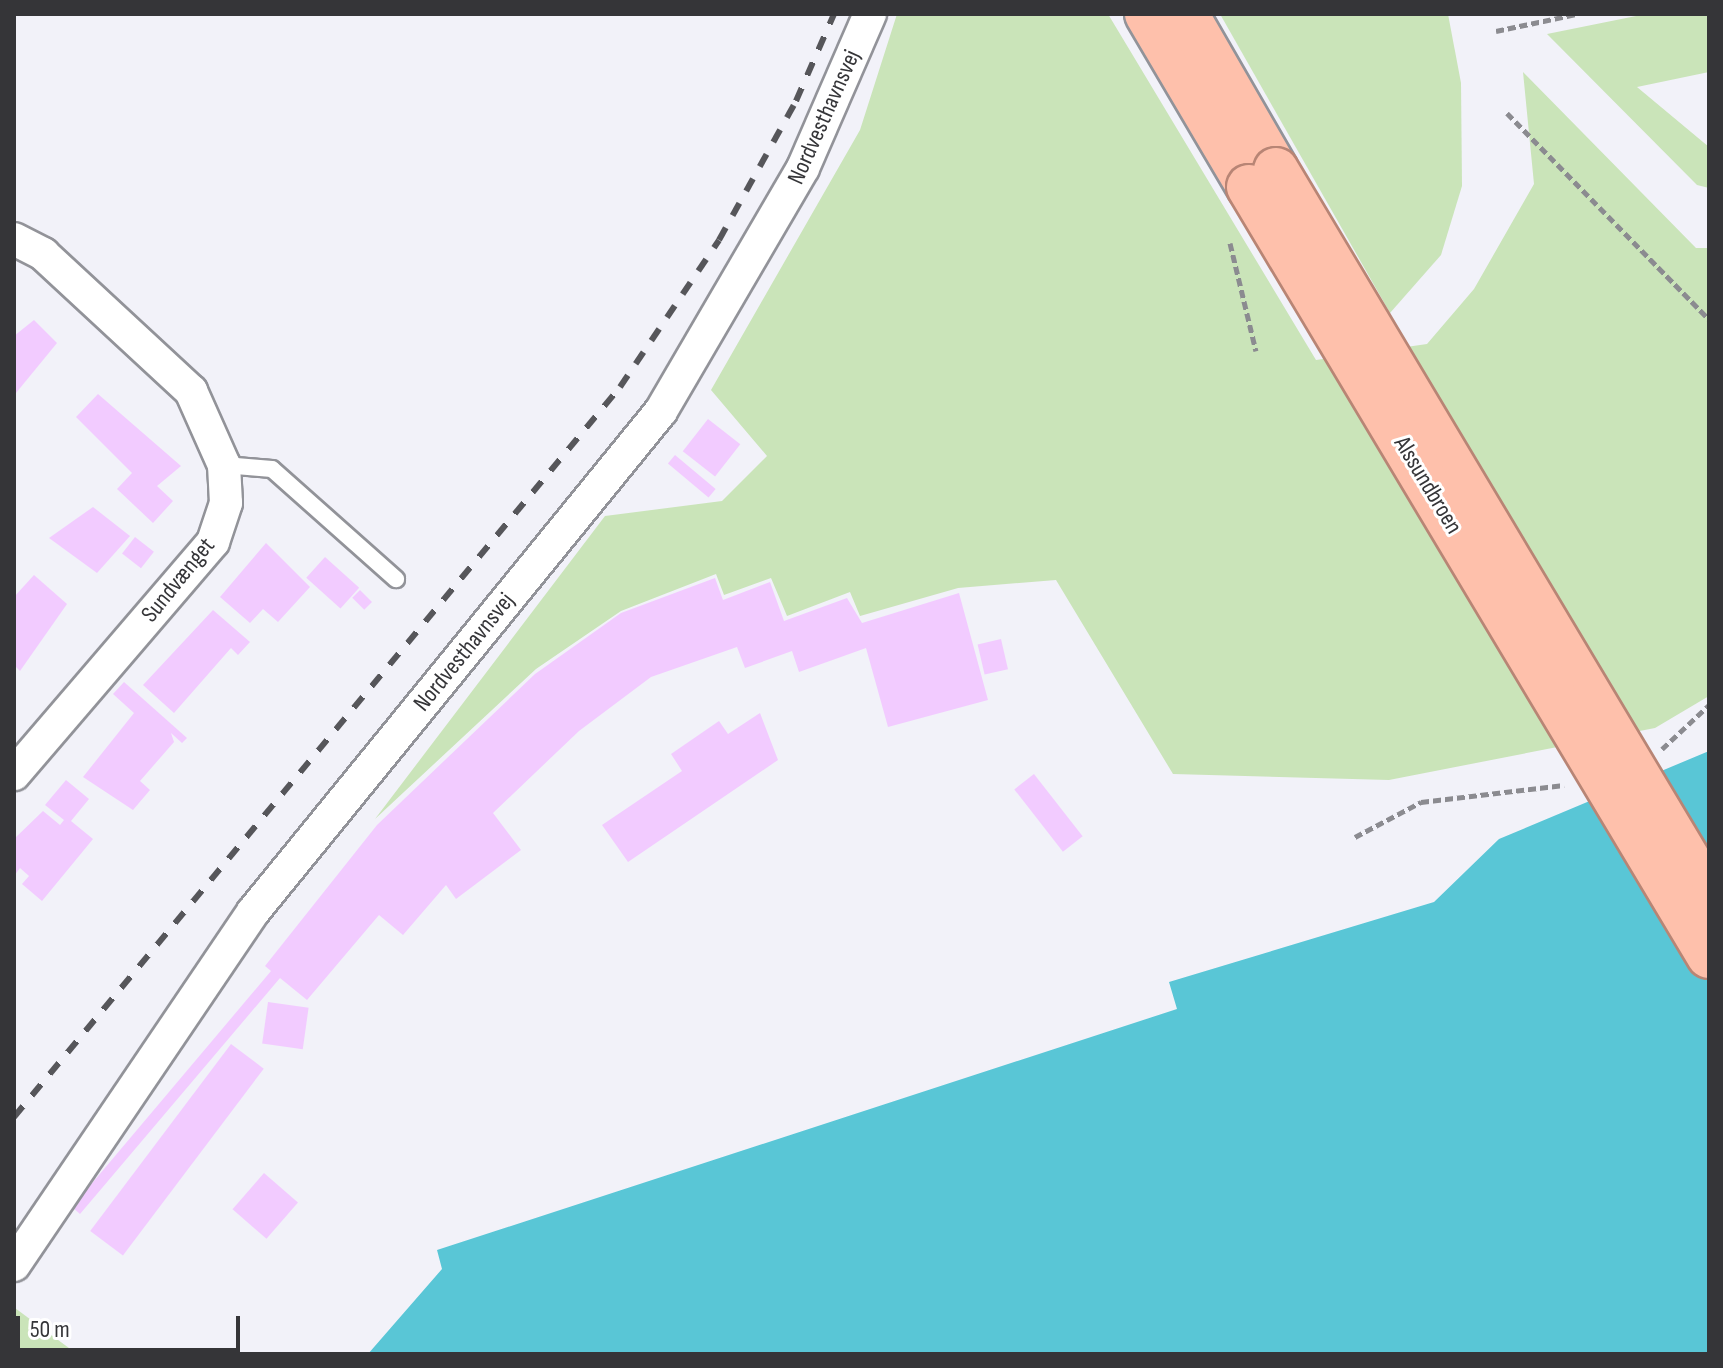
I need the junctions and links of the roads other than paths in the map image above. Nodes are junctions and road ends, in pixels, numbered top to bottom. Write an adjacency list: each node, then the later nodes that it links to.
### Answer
1 (870, 14): 11 (street, Nordvesthavnsvej)
2 (1147, 14): 4 (highway, Alssundbroen)
3 (1186, 14): 4 (highway, Alssundbroen)
4 (1263, 178): 9 (highway, Alssundbroen, bridge); 10 (highway, Alssundbroen, bridge)
5 (14, 239): 6 (street, Sundvænget)
6 (224, 465): 7 (lane); 8 (street, Sundvænget)
7 (396, 579)
8 (14, 774)
9 (1709, 895)
10 (1709, 956)
11 (14, 1265)

